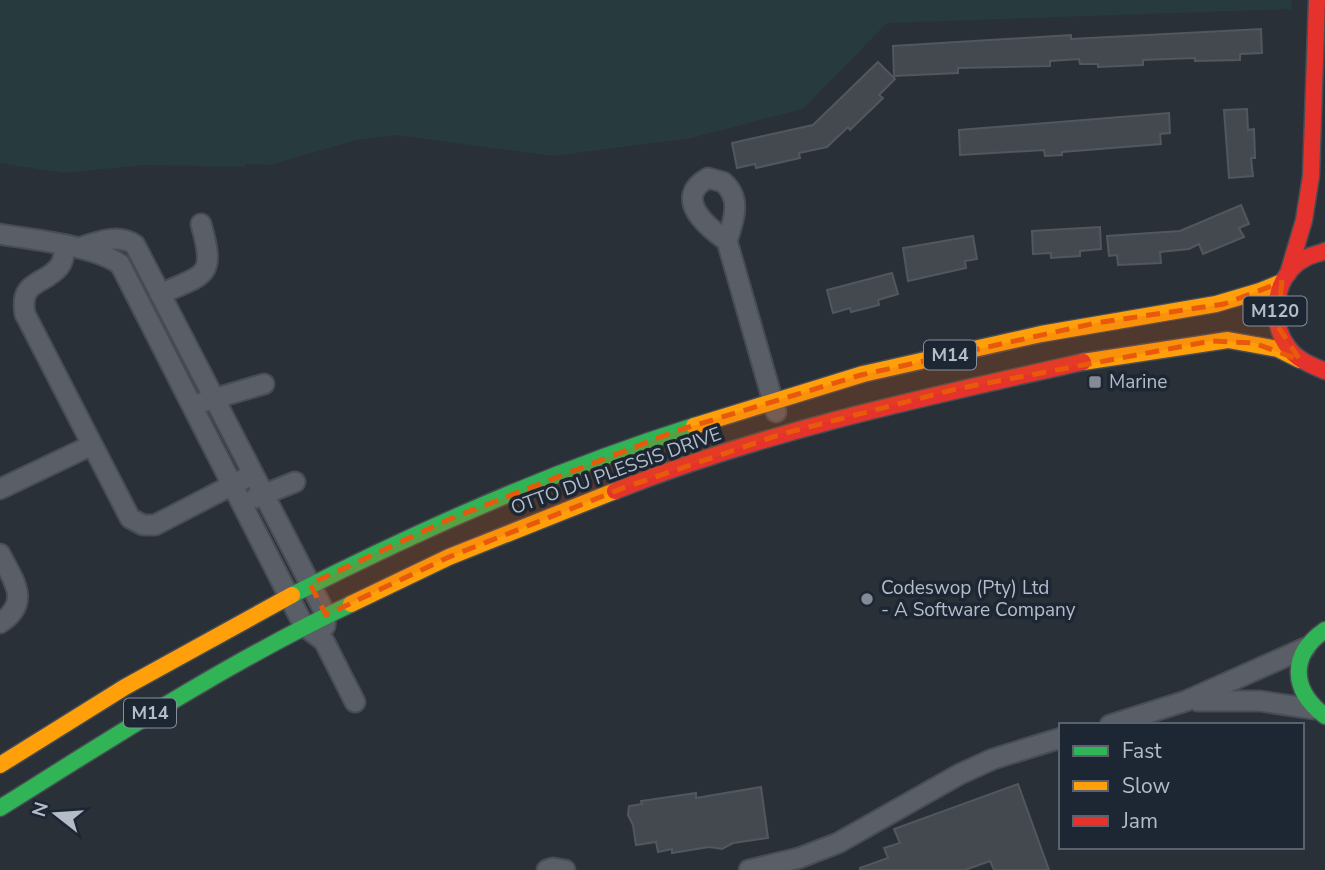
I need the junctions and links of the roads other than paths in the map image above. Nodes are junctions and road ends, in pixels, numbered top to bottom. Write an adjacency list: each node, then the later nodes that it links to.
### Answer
1 (1317, 0): 2 (main road, M120)
2 (1314, 113): 3 (main road, M120); 9 (main road, M120)
3 (1325, 146)
4 (201, 224): 10 (street)
5 (0, 234): 7 (street)
6 (727, 241): 16 (street)
7 (72, 247): 10 (street); 17 (street); 19 (street)
8 (1325, 251): 9 (main road, OTTO DU PLESSIS DRIVE / M120)
9 (1285, 278): 11 (main road, OTTO DU PLESSIS DRIVE / M120); 16 (main road, OTTO DU PLESSIS DRIVE / M14)
10 (160, 294): 15 (street)
11 (1300, 360): 12 (main road, OTTO DU PLESSIS DRIVE / M120); 18 (main road, OTTO DU PLESSIS DRIVE / M14)
12 (1322, 370): 14 (main road)
13 (264, 384): 15 (street)
14 (1325, 391)
15 (215, 397): 17 (street); 20 (street)
16 (773, 401): 18 (street); 27 (main road, OTTO DU PLESSIS DRIVE / M14)
17 (193, 406): 22 (street)
18 (782, 435): 29 (main road, OTTO DU PLESSIS DRIVE / M14)
19 (92, 445): 22 (street); 23 (street)
20 (254, 473): 22 (street); 24 (street)
21 (295, 482): 24 (street)
22 (232, 485): 25 (street)
23 (0, 489)
24 (265, 494): 25 (street); 27 (street)
25 (242, 504): 28 (street)
26 (0, 554): 30 (street)
27 (310, 584): 28 (main road, OTTO DU PLESSIS DRIVE / M14); 29 (street)
28 (289, 595): 31 (street); 40 (main road, OTTO DU PLESSIS DRIVE / M14)
29 (326, 615): 31 (main road, OTTO DU PLESSIS DRIVE / M14); 33 (street)
30 (0, 623)
31 (304, 626): 33 (street); 41 (main road, OTTO DU PLESSIS DRIVE / M14)
32 (1323, 628): 34 (main road)
33 (324, 641): 36 (street)
34 (1304, 648): 35 (street); 37 (main road)
35 (1186, 701): 37 (street); 38 (street)
36 (355, 702)
37 (1319, 712)
38 (1116, 723)
39 (1059, 739): 44 (street)
40 (0, 765)
41 (0, 808)
42 (547, 870): 43 (street)
43 (565, 870)
44 (749, 870)

